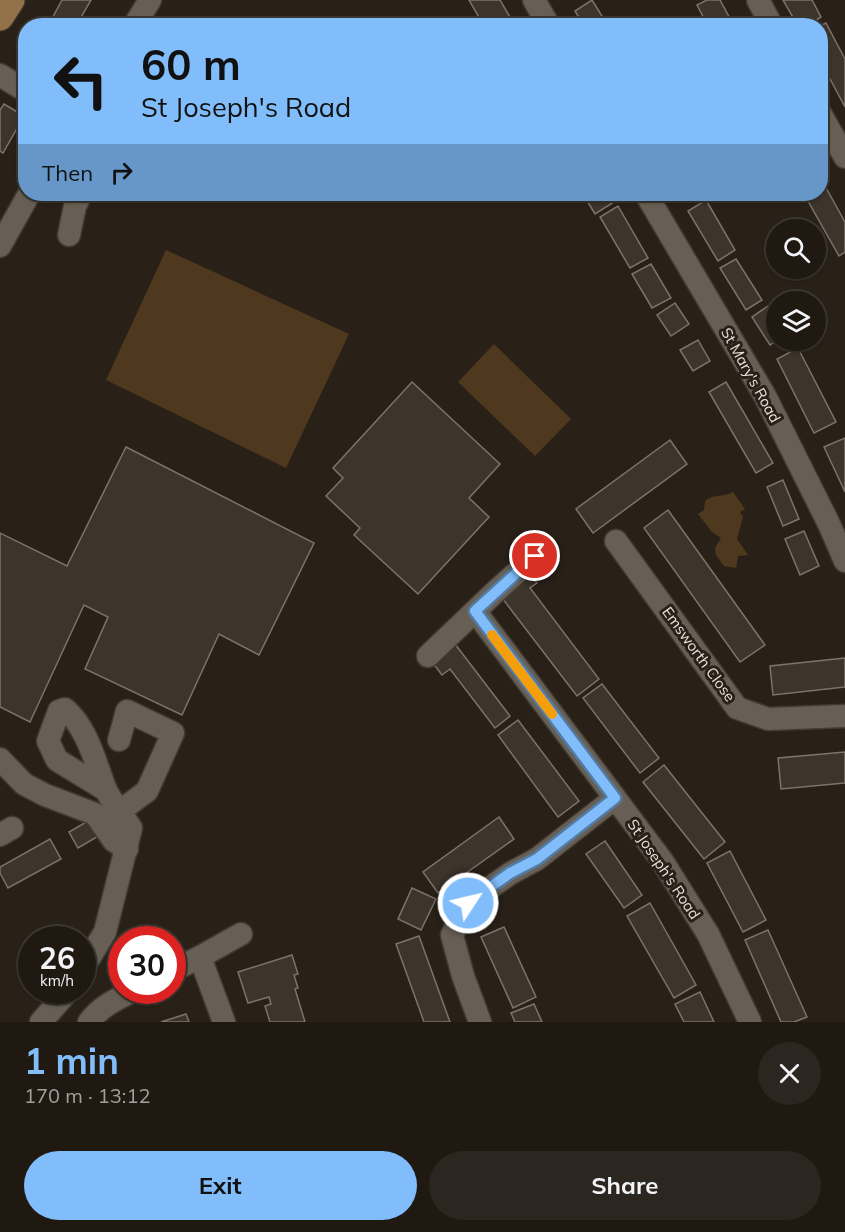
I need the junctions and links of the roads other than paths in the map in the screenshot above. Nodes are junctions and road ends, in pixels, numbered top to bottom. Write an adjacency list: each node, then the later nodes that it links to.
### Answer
1 (11, 0): 4 (main road)
2 (150, 0): 5 (street)
3 (758, 0): 6 (street)
4 (0, 17)
5 (139, 18)
6 (768, 18)
7 (0, 75): 8 (street)
8 (18, 86)
9 (828, 127): 10 (street)
10 (845, 157)
11 (25, 201): 15 (street)
12 (78, 201): 14 (street)
13 (650, 201): 18 (street, St Mary's Road)
14 (69, 235)
15 (0, 246)
16 (616, 541): 21 (street, Emsworth Close)
17 (535, 556): 19 (street)
18 (845, 561)
19 (475, 611): 20 (street); 25 (street, St Joseph's Road)
20 (428, 656)
21 (845, 716)
22 (118, 740): 26 (street)
23 (0, 759): 27 (street)
24 (106, 790): 26 (street)
25 (615, 798): 37 (street); 38 (street, St Joseph's Road)
26 (120, 811): 27 (street)
27 (128, 849): 29 (street)
28 (241, 934): 30 (street)
29 (96, 947)
30 (200, 957): 31 (street); 36 (street)
31 (186, 964)
32 (57, 1004): 34 (street)
33 (108, 1004): 35 (street)
34 (42, 1022)
35 (89, 1022)
36 (224, 1022)
37 (480, 1022)
38 (750, 1022)

